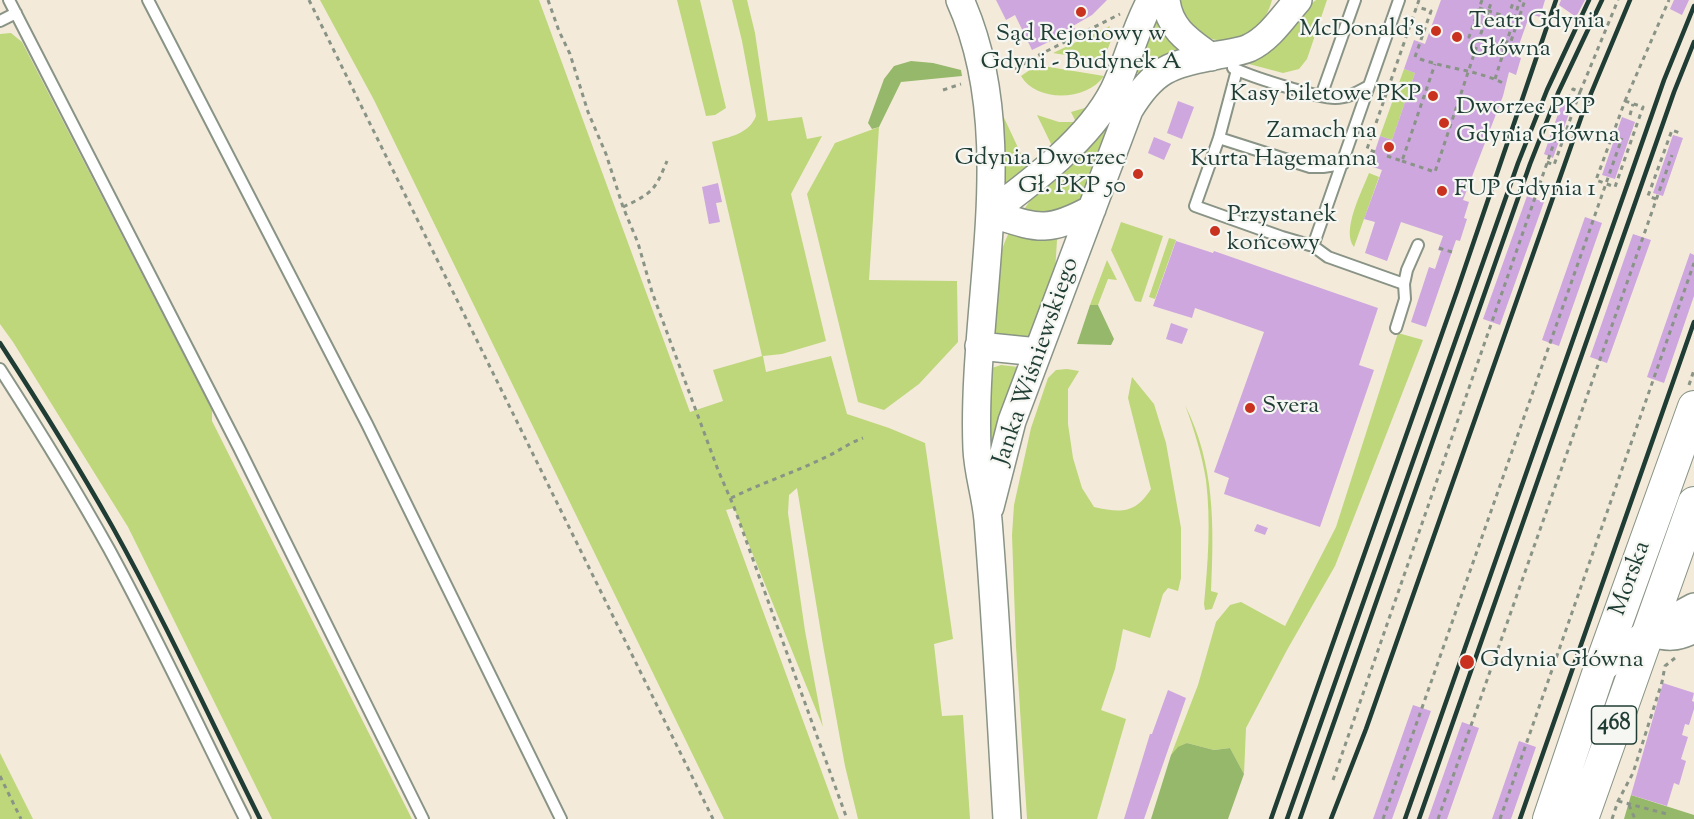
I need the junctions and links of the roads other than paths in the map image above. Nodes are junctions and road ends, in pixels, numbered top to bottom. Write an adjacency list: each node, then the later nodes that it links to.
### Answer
1 (9, 0): 10 (lane)
2 (148, 0): 37 (lane)
3 (960, 0): 19 (main road, Janka Wiśniewskiego)
4 (1150, 0): 19 (main road)
5 (1166, 0): 12 (main road)
6 (1298, 0): 9 (main road, Janka Wiśniewskiego)
7 (1355, 0): 15 (lane)
8 (1399, 0): 14 (lane)
9 (1281, 11): 12 (main road, Janka Wiśniewskiego)
10 (16, 13): 11 (lane); 36 (lane)
11 (0, 21)
12 (1211, 57): 13 (lane); 18 (main road, Janka Wiśniewskiego)
13 (1237, 70): 15 (lane); 16 (lane)
14 (1369, 86): 15 (lane); 17 (lane)
15 (1321, 96)
16 (1219, 138): 17 (lane); 21 (lane)
17 (1343, 164): 21 (lane)
18 (1092, 209): 19 (main road); 25 (main road, Janka Wiśniewskiego)
19 (990, 213): 24 (main road, Janka Wiśniewskiego)
20 (1418, 245): 22 (lane)
21 (1313, 246): 22 (lane)
22 (1404, 284): 23 (lane)
23 (1396, 328)
24 (979, 346): 25 (main road); 29 (main road, Janka Wiśniewskiego)
25 (1038, 352): 29 (main road, Janka Wiśniewskiego)
26 (0, 369): 35 (lane)
27 (1694, 407): 30 (main road, Morska / 468)
28 (1693, 509): 33 (main road, Morska / 468)
29 (988, 517): 38 (main road, Janka Wiśniewskiego)
30 (1641, 554): 33 (main road); 34 (main road, Morska / 468)
31 (1694, 607): 33 (main road)
32 (1694, 629): 33 (main road)
33 (1648, 632): 34 (main road); 40 (main road, Morska / 468)
34 (1599, 671): 39 (main road, Morska / 468)
35 (244, 819)
36 (423, 819)
37 (561, 819)
38 (1007, 819)
39 (1549, 819)
40 (1582, 819)

